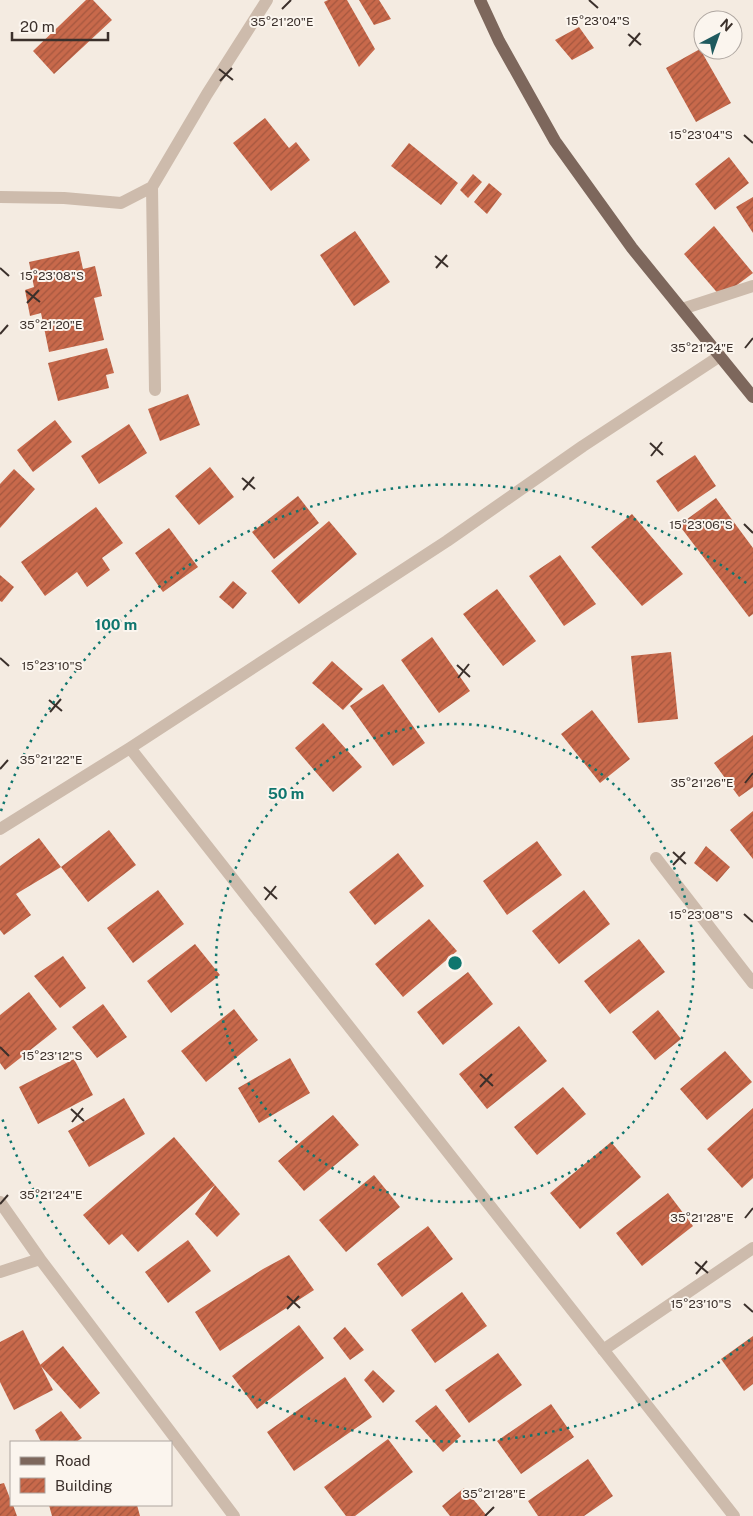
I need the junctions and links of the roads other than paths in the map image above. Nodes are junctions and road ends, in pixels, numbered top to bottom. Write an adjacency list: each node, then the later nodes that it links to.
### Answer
1 (267, 0): 3 (street)
2 (480, 0): 6 (main road)
3 (152, 187): 4 (street); 8 (street)
4 (0, 197)
5 (753, 286): 6 (street)
6 (682, 309): 7 (main road)
7 (720, 356): 9 (main road); 10 (street)
8 (155, 390)
9 (753, 397)
10 (130, 748): 11 (street); 18 (street)
11 (0, 829)
12 (656, 858): 13 (street)
13 (753, 983)
14 (0, 1202): 16 (street)
15 (753, 1248): 18 (street)
16 (40, 1260): 17 (street); 19 (street)
17 (0, 1272)
18 (603, 1350): 20 (street)
19 (234, 1516)
20 (734, 1516)

